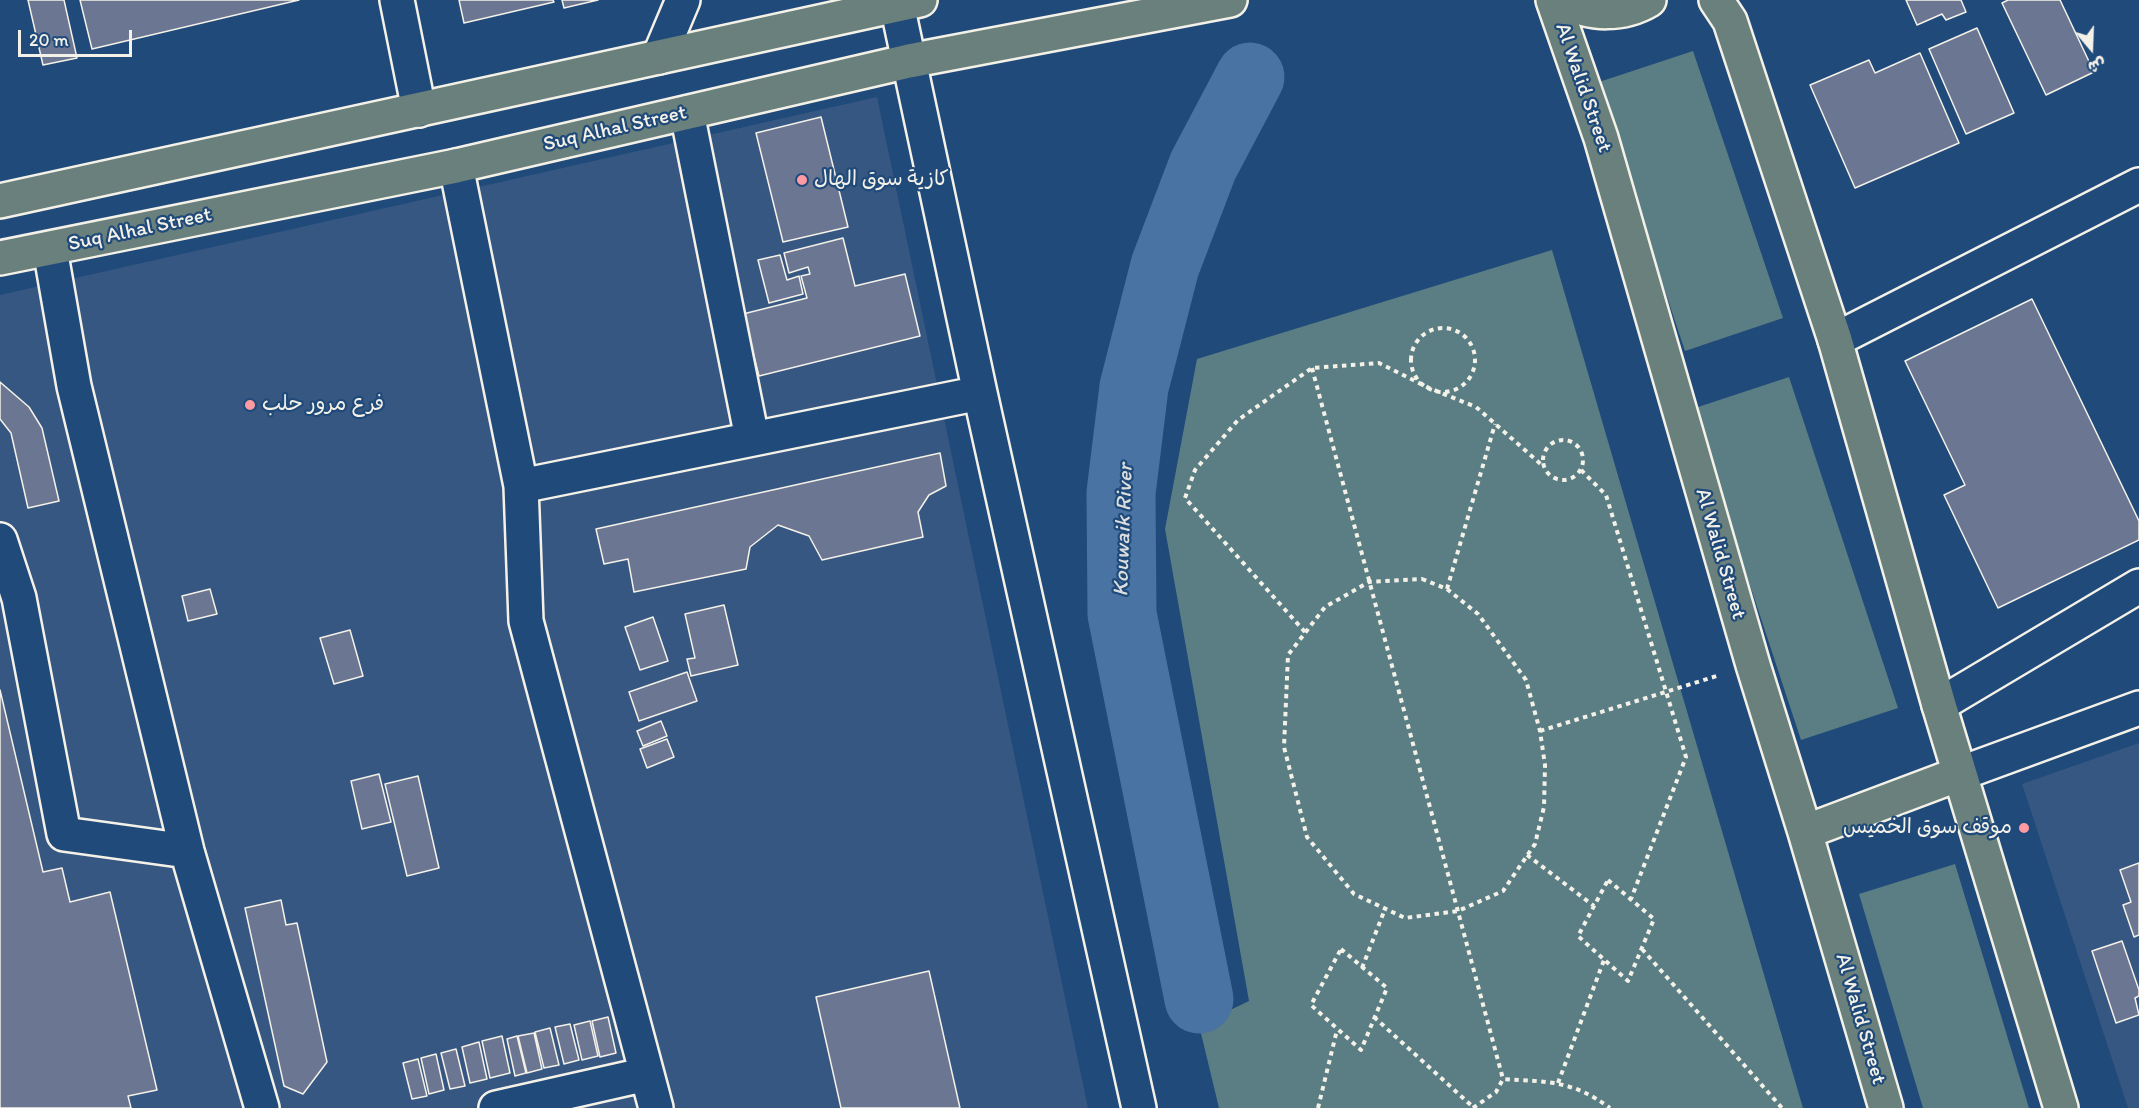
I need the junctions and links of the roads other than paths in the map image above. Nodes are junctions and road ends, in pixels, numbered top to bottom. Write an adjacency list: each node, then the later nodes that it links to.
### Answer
1 (397, 0): 11 (street)
2 (683, 0): 9 (street)
3 (1230, 0): 10 (main road, Suq Alhal Street)
4 (1553, 0): 27 (main road, Al Walid Street)
5 (1565, 0): 6 (main road)
6 (1649, 0)
7 (1716, 0): 18 (main road)
8 (908, 2): 9 (main road); 10 (street)
9 (659, 57): 11 (main road)
10 (909, 62): 12 (main road, Suq Alhal Street); 19 (street)
11 (419, 110): 15 (main road)
12 (687, 113): 13 (main road, Suq Alhal Street); 20 (street)
13 (456, 166): 16 (main road, Suq Alhal Street); 21 (street)
14 (2139, 184): 18 (street)
15 (0, 201)
16 (50, 249): 17 (main road, Suq Alhal Street); 28 (street)
17 (0, 258)
18 (1835, 340): 24 (main road)
19 (980, 393): 20 (street); 33 (street)
20 (752, 438): 21 (street)
21 (520, 486): 29 (street)
22 (0, 540): 28 (street)
23 (2139, 586): 24 (street)
24 (1939, 705): 26 (main road)
25 (2139, 708): 26 (street)
26 (1959, 774): 27 (main road); 35 (main road)
27 (1805, 832): 34 (main road, Al Walid Street)
28 (187, 850): 30 (street)
29 (647, 1074): 31 (street); 32 (street)
30 (262, 1108)
31 (496, 1108)
32 (656, 1108)
33 (1138, 1108)
34 (1886, 1108)
35 (2061, 1108)

